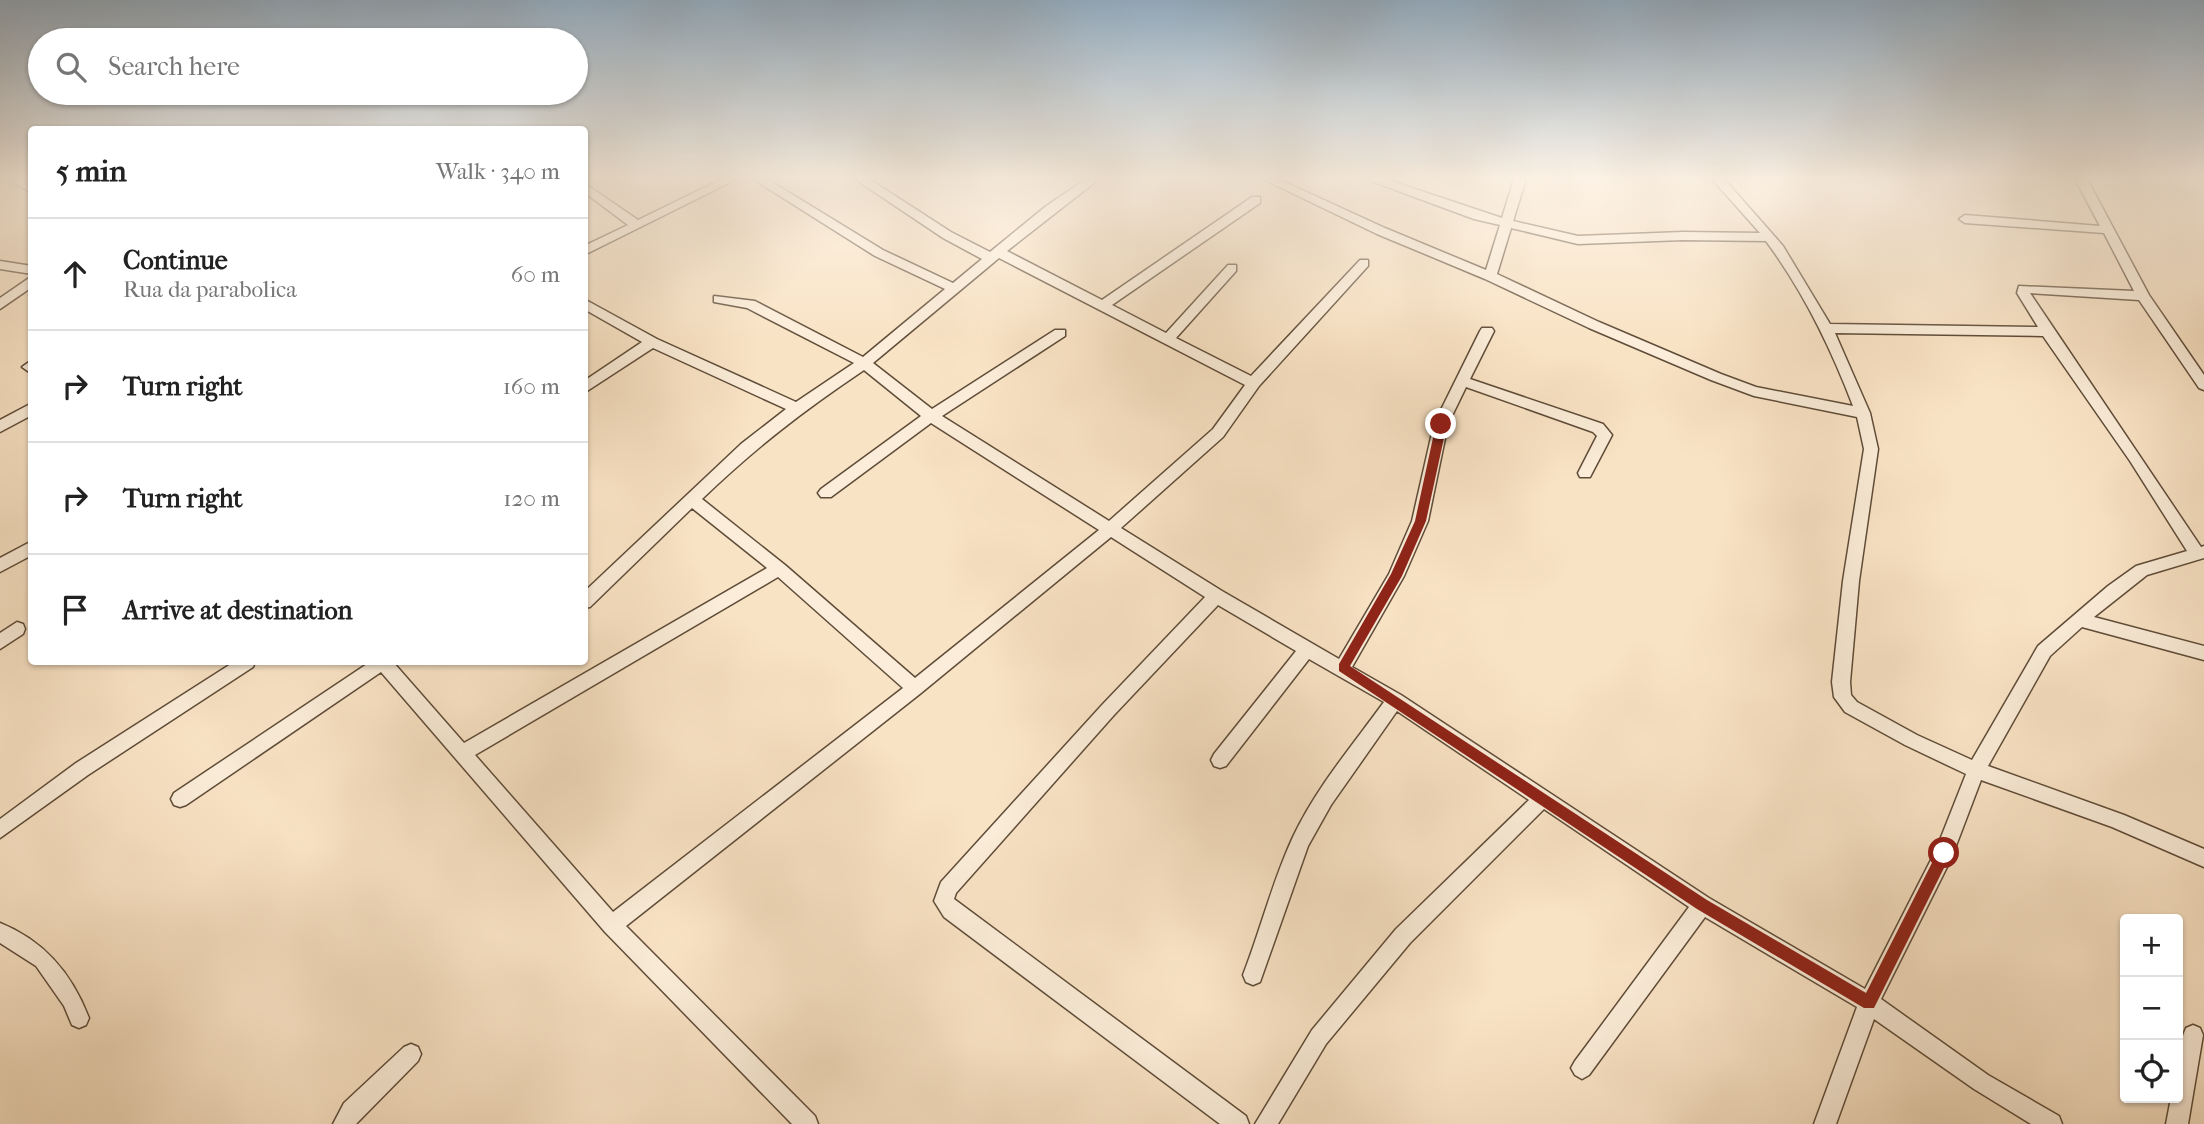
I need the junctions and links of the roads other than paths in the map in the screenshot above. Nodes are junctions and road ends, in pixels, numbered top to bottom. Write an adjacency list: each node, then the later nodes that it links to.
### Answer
1 (621, 231): 12 (street)
2 (844, 231): 20 (street)
3 (942, 231): 13 (street)
4 (1025, 231): 13 (street)
5 (1211, 231): 25 (street)
6 (1382, 231): 18 (street)
7 (1506, 231): 18 (street)
8 (1538, 231): 11 (street)
9 (1764, 231): 11 (street)
10 (2109, 231): 21 (street)
11 (1769, 237): 26 (street)
12 (588, 249)
13 (995, 255): 20 (street); 25 (street)
14 (1364, 263): 34 (street)
15 (0, 265): 17 (street)
16 (1232, 268): 30 (street)
17 (28, 269)
18 (1490, 276): 39 (street)
19 (28, 283): 23 (street)
20 (956, 289): 32 (street)
21 (2143, 296): 28 (street); 36 (street)
22 (719, 299): 32 (street)
23 (0, 305)
24 (588, 305): 31 (street)
25 (1103, 306): 30 (street)
26 (1827, 328): 28 (street); 39 (street)
27 (1487, 331): 33 (street)
28 (2047, 332): 47 (street)
29 (1060, 333): 40 (street)
30 (1168, 339): 34 (street)
31 (652, 342): 35 (street); 37 (street)
32 (864, 363): 37 (street); 40 (street)
33 (1462, 381): 42 (street); 60 (street)
34 (1253, 383): 45 (street)
35 (588, 385)
36 (2204, 385)
37 (797, 408): 44 (street)
38 (28, 410): 41 (street)
39 (1863, 413): 65 (street)
40 (931, 416): 43 (street); 45 (street)
41 (0, 427)
42 (1585, 473)
43 (826, 493)
44 (691, 499): 49 (street); 51 (street)
45 (1109, 530): 50 (street); 61 (street)
46 (28, 549): 48 (street)
47 (2200, 553): 52 (street)
48 (0, 565)
49 (779, 569): 61 (street); 63 (street)
50 (1216, 596): 55 (street); 81 (street)
51 (588, 598)
52 (2080, 620): 56 (street); 65 (street)
53 (17, 629): 54 (street)
54 (0, 642)
55 (1308, 649): 60 (street); 64 (street)
56 (2204, 653)
57 (242, 665): 68 (street)
58 (379, 665): 67 (street)
59 (386, 665): 63 (street)
60 (1343, 668): 62 (street)
61 (915, 688): 71 (street)
62 (1395, 700): 66 (street); 73 (street)
63 (464, 752): 71 (street)
64 (1220, 760)
65 (1976, 770): 69 (street); 74 (street)
66 (1543, 798): 70 (street); 82 (street)
67 (180, 799)
68 (0, 830)
69 (2204, 858)
70 (1702, 905): 74 (street); 78 (street)
71 (612, 925): 80 (street)
72 (0, 932): 75 (street)
73 (1253, 975)
74 (1869, 1003): 83 (street); 84 (street)
75 (79, 1018)
76 (2193, 1035): 85 (street)
77 (411, 1054): 79 (street)
78 (1582, 1068)
79 (344, 1124)
80 (807, 1124)
81 (1238, 1124)
82 (1266, 1124)
83 (1825, 1124)
84 (2051, 1124)
85 (2177, 1124)

